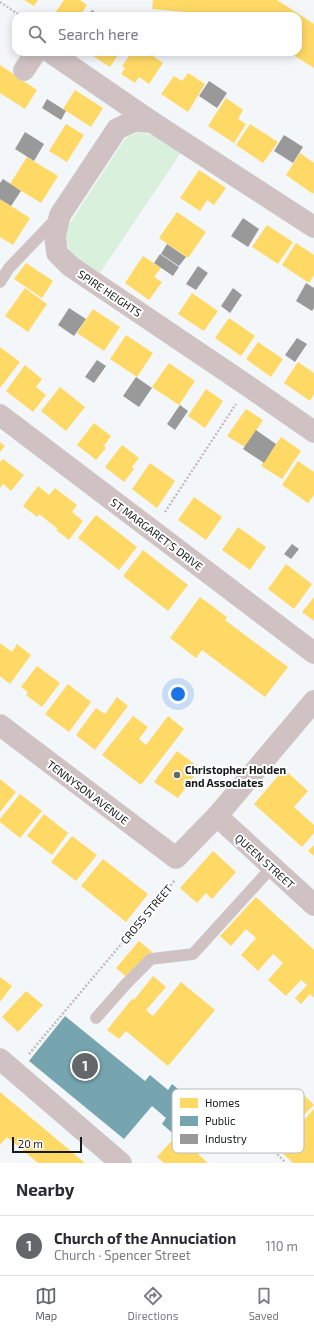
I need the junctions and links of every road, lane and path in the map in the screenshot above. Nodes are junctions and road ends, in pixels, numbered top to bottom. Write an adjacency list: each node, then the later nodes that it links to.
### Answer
1 (0, 2): 2 (path)
2 (15, 12)
3 (33, 56): 5 (street)
4 (56, 56): 6 (street)
5 (24, 70)
6 (152, 122): 7 (street, SPIRE HEIGHTS); 8 (street)
7 (60, 215): 9 (lane); 10 (street, SPIRE HEIGHTS)
8 (314, 226)
9 (0, 282)
10 (248, 386): 12 (street, SPIRE HEIGHTS); 13 (path)
11 (0, 415): 13 (street, ST MARGARET'S DRIVE)
12 (314, 432)
13 (153, 531): 14 (street, ST MARGARET'S DRIVE)
14 (314, 653)
15 (314, 701): 17 (street)
16 (0, 726): 18 (street, TENNYSON AVENUE)
17 (217, 816): 18 (street); 19 (street, QUEEN STREET)
18 (176, 858): 22 (path, CROSS STREET)
19 (272, 867): 20 (street, QUEEN STREET); 21 (lane)
20 (314, 905)
21 (96, 1018)
22 (7, 1065): 24 (street)
23 (276, 1153): 25 (path)
24 (121, 1163)
25 (286, 1163)

